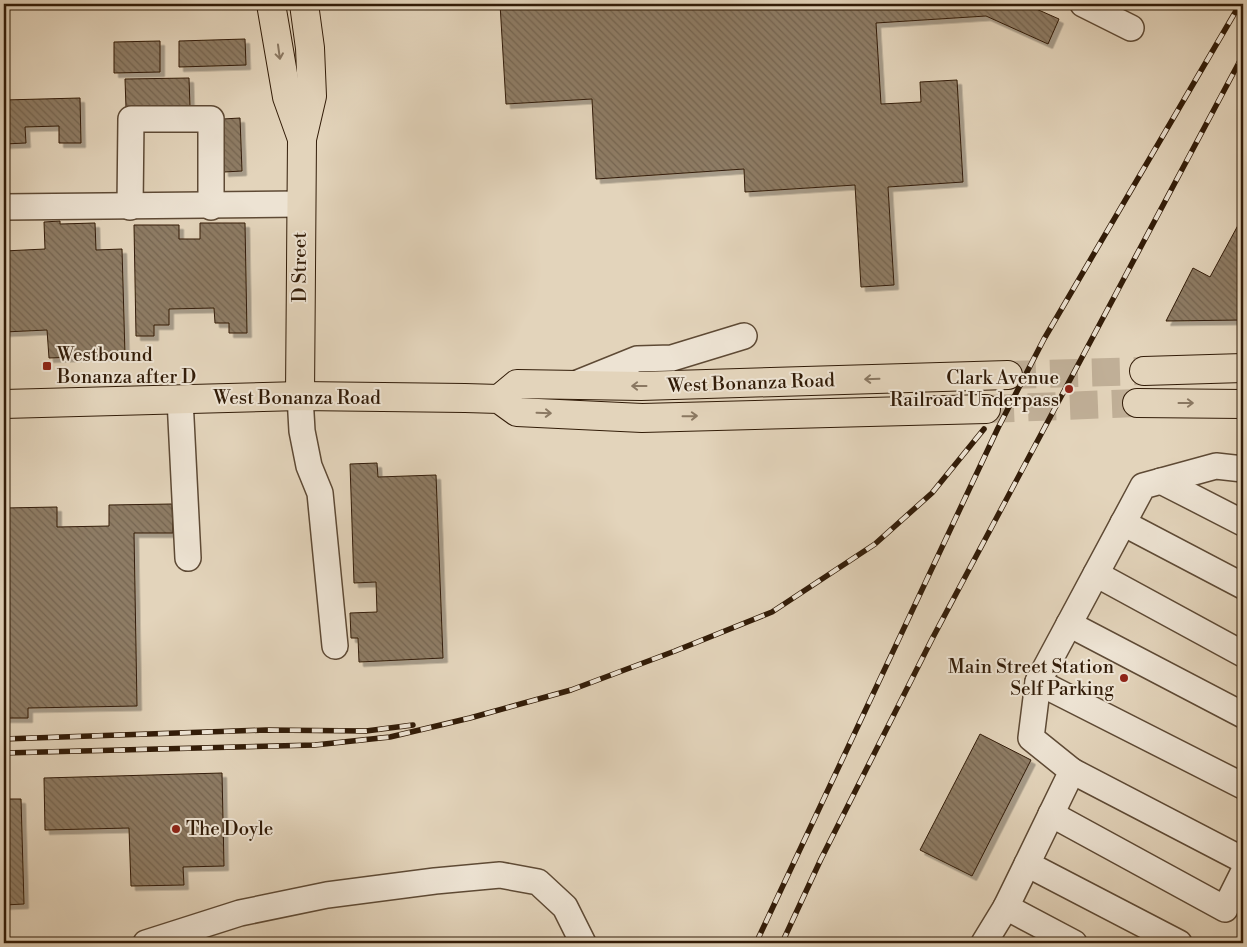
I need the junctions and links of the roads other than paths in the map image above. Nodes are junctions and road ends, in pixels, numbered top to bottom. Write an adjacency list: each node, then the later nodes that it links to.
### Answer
1 (271, 4): 5 (main road, D Street, one-way to 5)
2 (304, 4): 5 (main road, D Street)
3 (1083, 4): 4 (street)
4 (1131, 28)
5 (302, 139): 6 (main road, D Street)
6 (300, 204): 7 (street); 15 (main road, D Street)
7 (211, 206): 9 (street); 9 (street)
8 (4, 207): 9 (street)
9 (130, 207)
10 (744, 336): 14 (street)
11 (1243, 368): 12 (main road)
12 (1144, 371)
13 (1008, 375): 14 (main road, West Bonanza Road, one-way to 14)
14 (573, 385): 17 (main road, West Bonanza Road)
15 (300, 396): 16 (main road, West Bonanza Road); 17 (main road, West Bonanza Road); 30 (street)
16 (180, 399): 19 (main road, West Bonanza Road); 26 (street)
17 (500, 399): 21 (main road, West Bonanza Road, one-way to 21)
18 (1137, 403): 20 (main road, one-way to 20)
19 (4, 404)
20 (1243, 404)
21 (986, 409)
22 (1243, 469): 23 (street)
23 (1161, 481): 24 (street); 25 (street)
24 (1123, 523): 27 (street); 28 (street)
25 (1243, 523)
26 (188, 558)
27 (1096, 574): 29 (street); 31 (street)
28 (1243, 586)
29 (1069, 624): 32 (street); 33 (street)
30 (335, 646)
31 (1243, 654)
32 (1038, 682): 34 (street); 35 (street)
33 (1243, 715)
34 (1072, 771): 36 (street); 37 (street)
35 (1243, 786)
36 (1051, 814): 38 (street); 39 (street)
37 (1243, 860)
38 (1027, 864): 40 (street); 45 (street)
39 (1243, 873)
40 (1006, 908): 43 (street); 44 (street)
41 (146, 943): 42 (street)
42 (582, 943)
43 (984, 943)
44 (1074, 943)
45 (1179, 943)

